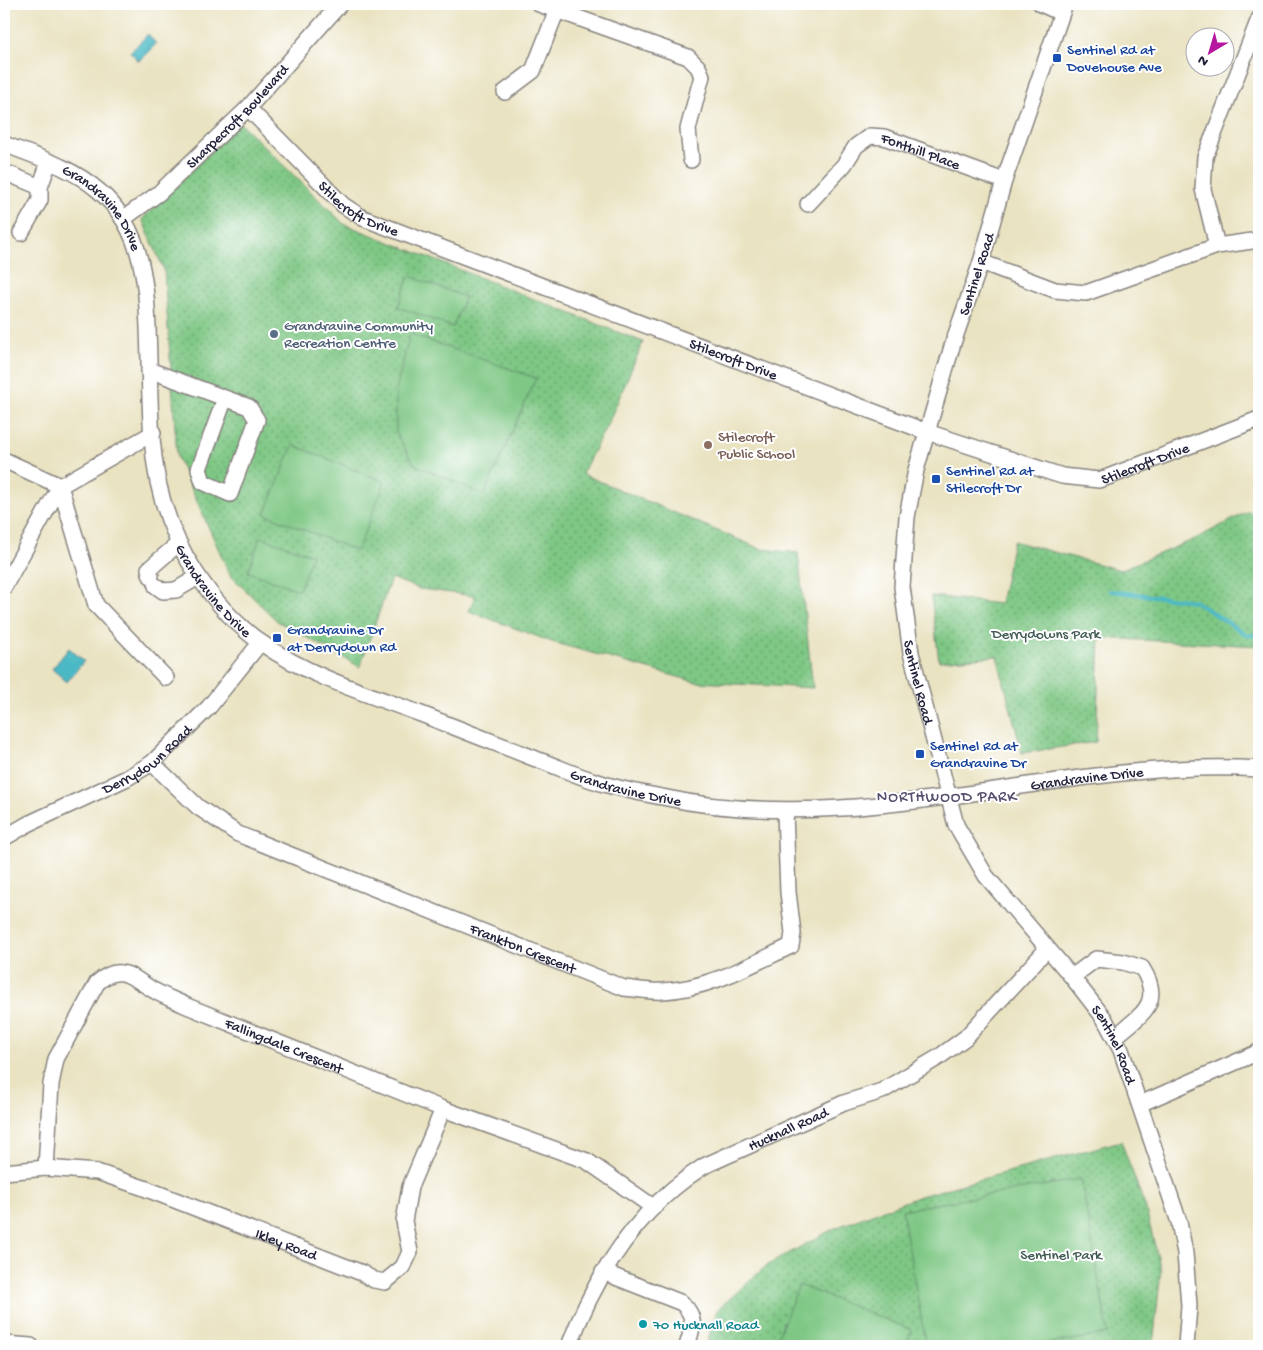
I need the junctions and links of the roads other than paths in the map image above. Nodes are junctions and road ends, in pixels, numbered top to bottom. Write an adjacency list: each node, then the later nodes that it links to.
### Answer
1 (340, 4): 8 (street, Sharpecroft Boulevard)
2 (539, 4): 5 (street)
3 (1041, 4): 4 (street)
4 (1063, 8): 13 (street, Sentinel Road)
5 (557, 10): 7 (street); 10 (street)
6 (1259, 19): 19 (street)
7 (505, 92)
8 (248, 108): 16 (street, Sharpecroft Boulevard); 24 (street, Stilecroft Drive)
9 (4, 144): 11 (street, Grandravine Drive)
10 (691, 160)
11 (49, 162): 14 (street); 16 (street, Grandravine Drive)
12 (4, 172): 14 (street)
13 (1004, 181): 15 (street, Fonthill Place); 20 (street, Sentinel Road)
14 (40, 187): 17 (street)
15 (808, 204)
16 (124, 219): 21 (street, Grandravine Drive)
17 (22, 233)
18 (1259, 240): 19 (street)
19 (1217, 246): 20 (street)
20 (981, 262): 24 (street, Sentinel Road)
21 (149, 370): 22 (street); 25 (street, Grandravine Drive)
22 (225, 398): 22 (street)
23 (1259, 419): 24 (street, Stilecroft Drive)
24 (927, 432): 35 (street, Sentinel Road)
25 (153, 433): 27 (street); 28 (street, Grandravine Drive)
26 (4, 460): 27 (street)
27 (60, 486): 30 (street); 32 (street)
28 (179, 543): 29 (street, Grandravine Drive); 29 (street)
29 (198, 577): 31 (street, Grandravine Drive)
30 (4, 587)
31 (260, 643): 33 (street, Derrydown Road); 36 (street, Grandravine Drive)
32 (166, 678)
33 (152, 763): 36 (street, Frankton Crescent); 37 (street, Derrydown Road)
34 (1259, 769): 35 (street, Grandravine Drive)
35 (948, 796): 36 (street, Grandravine Drive); 38 (street, Sentinel Road)
36 (785, 812)
37 (4, 838)
38 (1047, 948): 39 (street, Sentinel Road); 46 (street, Hucknall Road)
39 (1072, 976): 40 (street, Sentinel Road); 40 (street)
40 (1115, 1037): 42 (street, Sentinel Road)
41 (1259, 1052): 42 (street)
42 (1140, 1104): 52 (street, Sentinel Road)
43 (443, 1109): 44 (street, Ikley Road); 44 (street, Fallingdale Crescent); 46 (street, Fallingdale Crescent)
44 (46, 1168): 45 (street, Ikley Road)
45 (4, 1172)
46 (653, 1207): 47 (street, Hucknall Road)
47 (603, 1272): 50 (street, Hucknall Road); 51 (street)
48 (4, 1344): 49 (street)
49 (30, 1346)
50 (569, 1346)
51 (687, 1346)
52 (1186, 1346)

